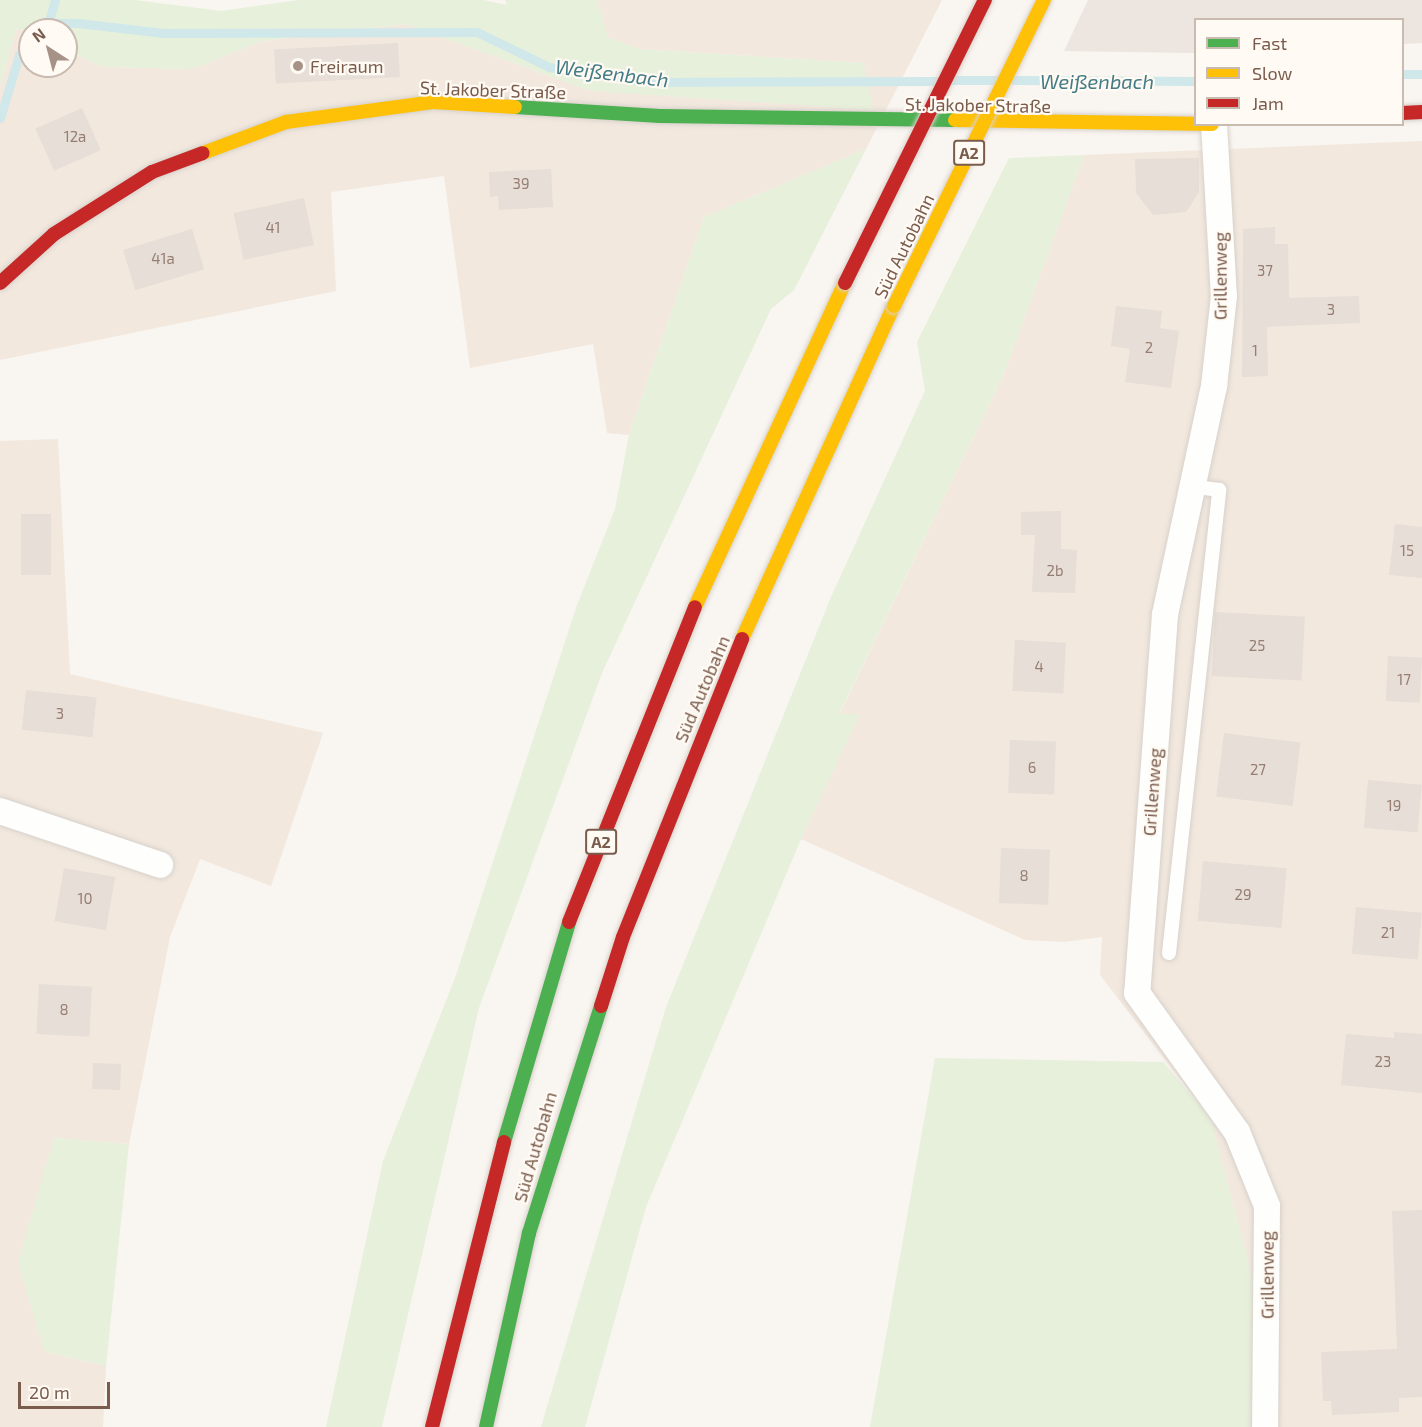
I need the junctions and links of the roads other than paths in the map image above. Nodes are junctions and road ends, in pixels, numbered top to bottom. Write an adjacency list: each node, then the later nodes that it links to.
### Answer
1 (985, 0): 12 (main road, Süd Autobahn / A2, bridge)
2 (1044, 0): 13 (main road, Süd Autobahn / A2, bridge)
3 (1422, 112): 4 (main road)
4 (1404, 113)
5 (1194, 124): 7 (main road, St. Jakober Straße)
6 (1213, 126): 8 (street, Grillenweg)
7 (0, 284)
8 (1191, 486): 11 (lane); 14 (street, Grillenweg)
9 (0, 811): 10 (street)
10 (160, 865)
11 (1169, 953)
12 (432, 1427)
13 (486, 1427)
14 (1265, 1427)

